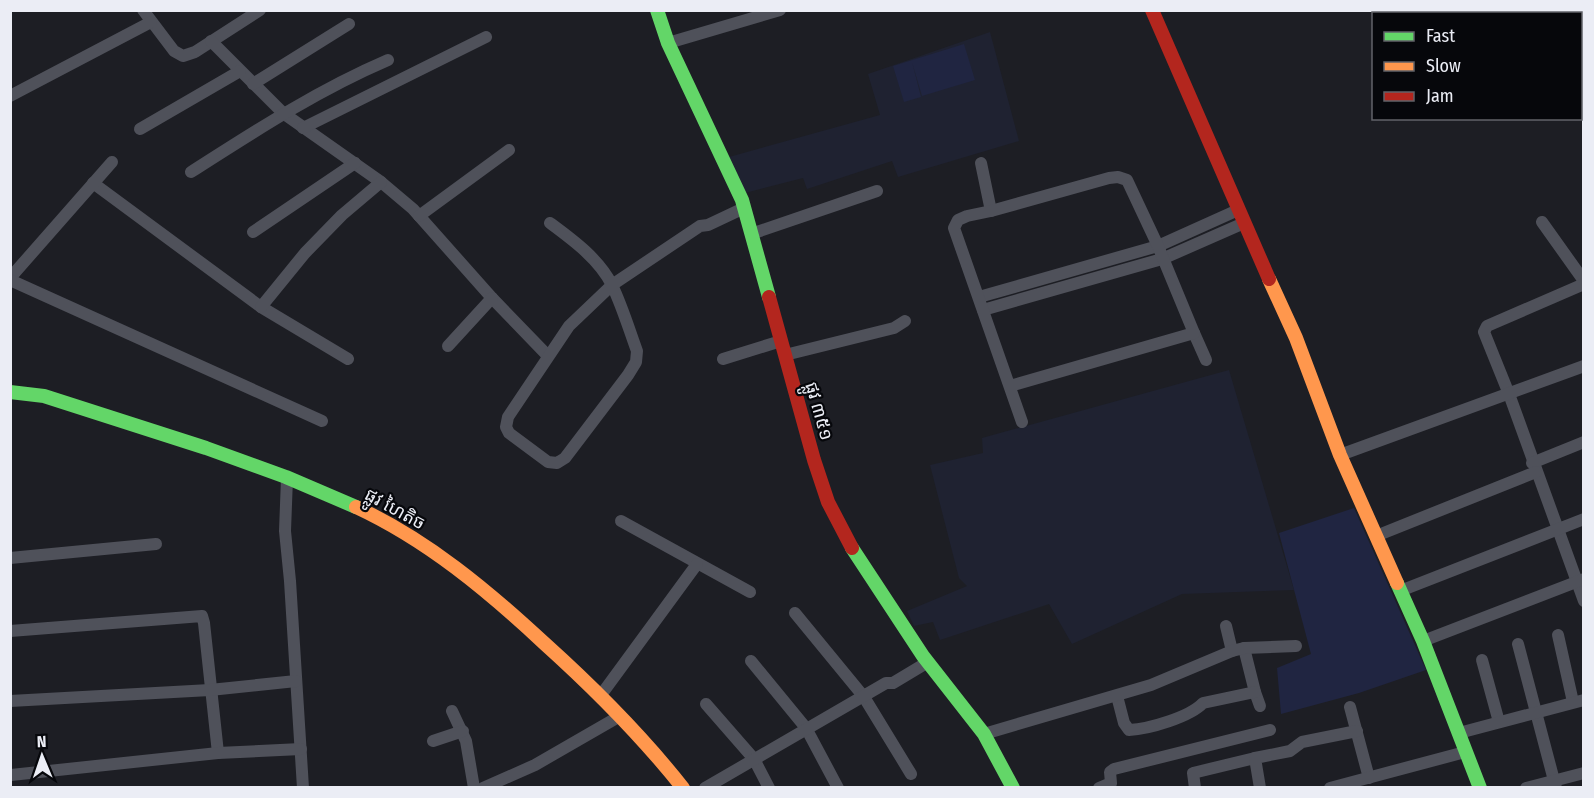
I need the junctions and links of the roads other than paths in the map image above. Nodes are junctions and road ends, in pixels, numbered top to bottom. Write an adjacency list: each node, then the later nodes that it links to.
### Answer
1 (143, 10): 6 (street)
2 (260, 10): 9 (street)
3 (657, 10): 10 (street, ផ្លូវ ៣៥១)
4 (780, 10): 10 (street)
5 (1152, 10): 29 (street)
6 (150, 22): 9 (street); 14 (street)
7 (349, 24): 13 (street)
8 (486, 37): 16 (street)
9 (211, 42): 12 (street)
10 (669, 43): 26 (street, ផ្លូវ ៣៥១)
11 (388, 60): 15 (street)
12 (240, 71): 13 (street); 17 (street)
13 (253, 84): 15 (street)
14 (10, 96)
15 (283, 113): 16 (street); 22 (street)
16 (303, 128): 20 (street)
17 (140, 129)
18 (509, 150): 28 (street)
19 (112, 162): 24 (street)
20 (355, 163): 23 (street); 32 (street)
21 (981, 163): 27 (street)
22 (191, 172)
23 (381, 182): 28 (street); 40 (street)
24 (93, 183): 35 (street); 40 (street)
25 (877, 191): 33 (street)
26 (743, 204): 33 (street, ផ្លូវ ៣៥១); 37 (street)
27 (991, 211): 34 (street); 38 (street)
28 (419, 216): 39 (street)
29 (1241, 216): 34 (street); 57 (street)
30 (1542, 222): 36 (street)
31 (550, 223): 37 (street)
32 (253, 232)
33 (751, 234): 45 (street, ផ្លូវ ៣៥១)
34 (1160, 252): 38 (street); 41 (street); 43 (street)
35 (10, 279): 54 (street)
36 (1584, 282): 53 (street)
37 (612, 285): 46 (street); 46 (street)
38 (979, 297): 41 (street)
39 (492, 298): 44 (street); 46 (street)
40 (261, 306): 47 (street)
41 (983, 310): 51 (street)
42 (905, 321): 45 (street)
43 (1194, 333): 49 (street); 51 (street)
44 (448, 346)
45 (783, 348): 48 (street); 80 (street, ផ្លូវ ៣៥១)
46 (548, 356)
47 (348, 359)
48 (723, 359)
49 (1206, 360)
50 (1584, 366): 53 (street)
51 (1010, 386): 55 (street)
52 (10, 392): 59 (street, ផ្លូវ ហៃតិច)
53 (1509, 394): 57 (street); 58 (street)
54 (322, 421)
55 (1022, 422)
56 (1584, 442): 58 (street)
57 (1340, 455): 63 (street)
58 (1534, 468): 62 (street); 63 (street)
59 (287, 478): 83 (street); 86 (street, ផ្លូវ ហៃតិច)
60 (1584, 519): 62 (street)
61 (621, 521): 66 (street)
62 (1557, 531): 67 (street); 68 (street)
63 (1376, 536): 68 (street)
64 (156, 544): 65 (street)
65 (10, 558)
66 (697, 564): 69 (street); 86 (street)
67 (1580, 580): 70 (street); 75 (street)
68 (1400, 591): 75 (street)
69 (750, 592)
70 (1584, 601)
71 (795, 613): 88 (street)
72 (1226, 626): 79 (street)
73 (10, 631): 84 (street)
74 (1558, 635): 90 (street)
75 (1423, 641): 102 (street)
76 (1518, 644): 95 (street)
77 (1296, 646): 78 (street)
78 (1245, 648): 79 (street); 85 (street)
79 (1232, 651): 87 (street)
80 (925, 659): 88 (street); 103 (street, ផ្លូវ ៣៥១)
81 (1482, 660): 97 (street)
82 (751, 661): 98 (street)
83 (296, 681): 84 (street); 105 (street)
84 (210, 690): 89 (street); 107 (street)
85 (1255, 692): 87 (street); 92 (street)
86 (601, 695): 96 (street, ផ្លូវ ហៃតិច)
87 (1117, 696): 103 (street)
88 (864, 697): 98 (street); 112 (street)
89 (10, 701)
90 (1578, 701): 95 (street)
91 (706, 704): 109 (street)
92 (1260, 706)
93 (1350, 707): 100 (street)
94 (452, 711): 101 (street)
95 (1536, 712): 97 (street); 115 (street)
96 (620, 716): 119 (street); 120 (street, ផ្លូវ ហៃតិច)
97 (1499, 722): 102 (street)
98 (806, 728): 109 (street); 123 (street)
99 (1270, 730): 125 (street)
100 (1357, 730): 108 (street); 114 (street)
101 (463, 731): 104 (street); 118 (street)
102 (1459, 733): 106 (street)
103 (984, 734): 124 (street, ផ្លូវ ៣៥១)
104 (433, 741)
105 (301, 749): 107 (street); 117 (street)
106 (1465, 752): 114 (street); 129 (street)
107 (218, 753): 113 (street)
108 (1255, 758): 126 (street); 127 (street)
109 (754, 759): 121 (street); 122 (street)
110 (10, 768): 113 (street)
111 (1584, 773): 115 (street)
112 (910, 774)
113 (11, 775): 116 (street)
114 (1369, 778): 128 (street)
115 (1555, 784): 130 (street)
116 (12, 788)
117 (303, 788)
118 (474, 788)
119 (483, 788)
120 (683, 788)
121 (705, 788)
122 (769, 788)
123 (838, 788)
124 (1013, 788)
125 (1099, 788)
126 (1196, 788)
127 (1260, 788)
128 (1330, 788)
129 (1480, 788)
130 (1526, 788)

